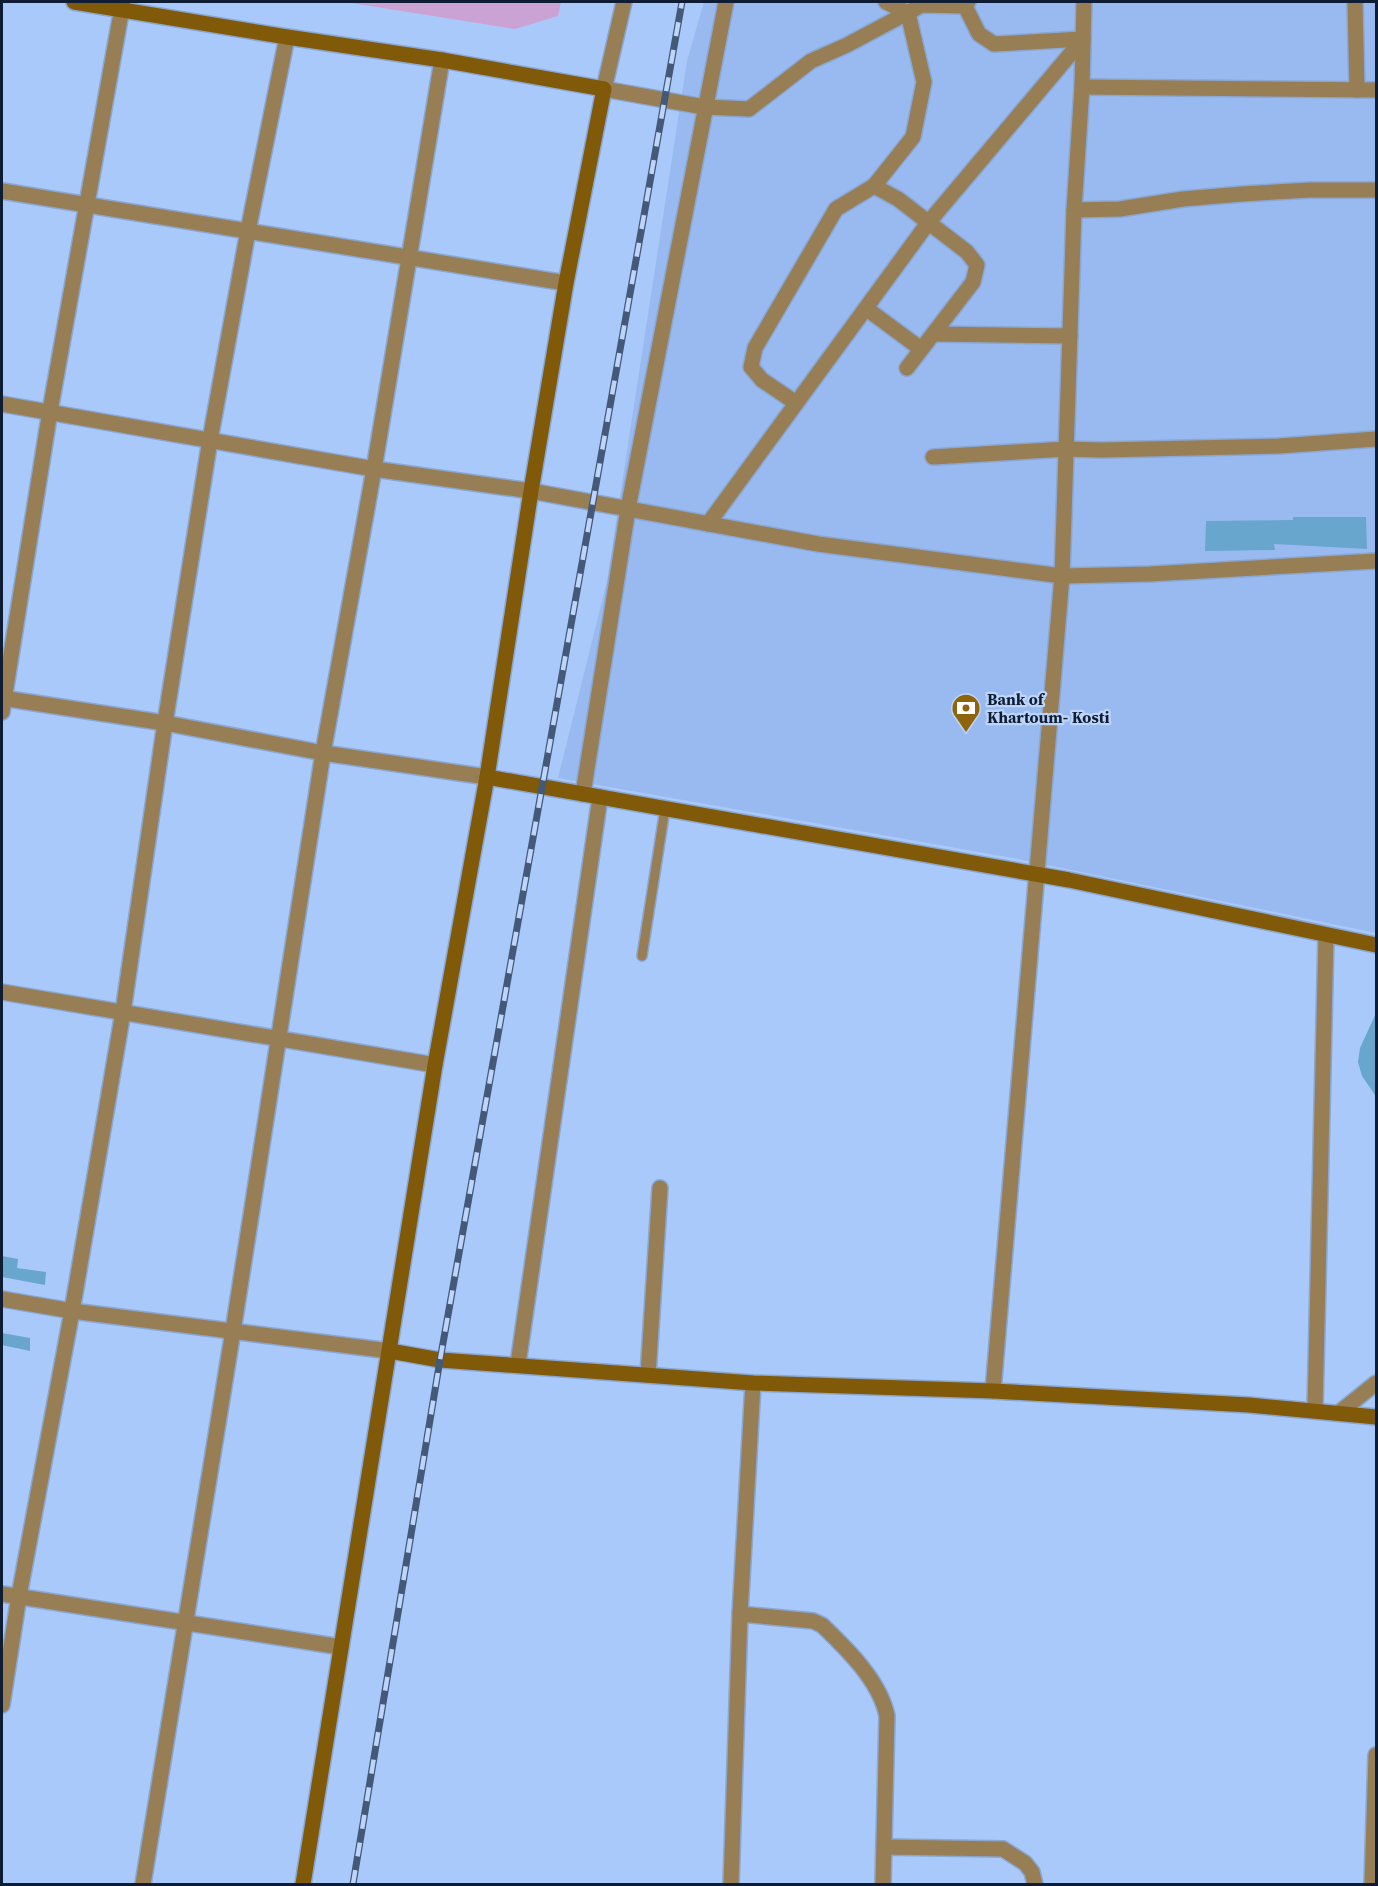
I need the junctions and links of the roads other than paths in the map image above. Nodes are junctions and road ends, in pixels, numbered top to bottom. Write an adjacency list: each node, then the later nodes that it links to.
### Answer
1 (75, 2): 8 (main road)
2 (624, 2): 14 (street)
3 (726, 2): 17 (street)
4 (886, 2): 9 (street)
5 (1084, 2): 11 (street)
6 (1355, 2): 15 (street)
7 (967, 4): 9 (street); 11 (street)
8 (122, 6): 10 (main road); 21 (street)
9 (908, 13): 17 (street); 18 (street)
10 (287, 37): 12 (main road); 24 (street)
11 (1083, 39): 13 (street); 23 (street)
12 (442, 60): 14 (main road); 25 (street)
13 (1082, 87): 15 (street); 22 (street)
14 (604, 89): 17 (street); 26 (main road)
15 (1357, 90): 16 (street)
16 (1377, 90)
17 (704, 107): 41 (street)
18 (874, 186): 23 (street); 32 (street)
19 (2, 190): 21 (street)
20 (1377, 190): 22 (street)
21 (88, 204): 24 (street); 34 (street)
22 (1074, 210): 29 (street)
23 (928, 223): 27 (street); 28 (street)
24 (248, 231): 25 (street); 36 (street)
25 (409, 257): 26 (street); 39 (street)
26 (566, 283): 40 (main road)
27 (867, 309): 30 (street); 32 (street)
28 (934, 333): 29 (street); 30 (street)
29 (1070, 336): 37 (street)
30 (921, 349): 31 (street)
31 (907, 368)
32 (796, 403): 42 (street)
33 (2, 404): 34 (street)
34 (50, 411): 36 (street); 45 (street)
35 (1377, 439): 37 (street)
36 (210, 440): 39 (street); 46 (street)
37 (1066, 449): 38 (street); 44 (street)
38 (933, 457)
39 (374, 469): 40 (street); 47 (street)
40 (531, 491): 41 (street); 48 (main road)
41 (628, 509): 42 (street); 49 (street)
42 (708, 524): 44 (street)
43 (1377, 561): 44 (street)
44 (1062, 576): 52 (street)
45 (2, 703): 46 (street)
46 (165, 723): 47 (street); 57 (street)
47 (323, 753): 48 (street); 58 (street)
48 (487, 777): 49 (main road); 59 (main road)
49 (583, 794): 50 (main road)
50 (600, 797): 51 (main road); 65 (street)
51 (665, 808): 52 (main road); 55 (lane)
52 (1036, 873): 53 (main road); 69 (street)
53 (1326, 936): 54 (main road); 70 (street)
54 (1377, 945)
55 (642, 956)
56 (2, 992): 57 (street)
57 (123, 1012): 58 (street); 62 (street)
58 (278, 1038): 59 (street); 63 (street)
59 (435, 1065): 64 (main road)
60 (660, 1188): 66 (street)
61 (2, 1299): 62 (street)
62 (72, 1311): 63 (street); 74 (street)
63 (233, 1331): 64 (street); 76 (street)
64 (390, 1351): 65 (main road); 77 (main road)
65 (519, 1364): 66 (main road)
66 (648, 1375): 67 (main road)
67 (753, 1383): 69 (main road); 75 (street)
68 (1377, 1383): 71 (street)
69 (993, 1391): 70 (main road)
70 (1315, 1410): 71 (main road)
71 (1340, 1412): 72 (main road)
72 (1377, 1417)
73 (2, 1593): 74 (street)
74 (19, 1596): 76 (street); 78 (street)
75 (740, 1614): 80 (street); 83 (street)
76 (186, 1623): 77 (street); 81 (street)
77 (341, 1647): 82 (main road)
78 (2, 1705)
79 (1377, 1755): 86 (street)
80 (884, 1847): 84 (street); 85 (street)
81 (142, 1884)
82 (303, 1884)
83 (731, 1884)
84 (883, 1884)
85 (1035, 1884)
86 (1372, 1884)

